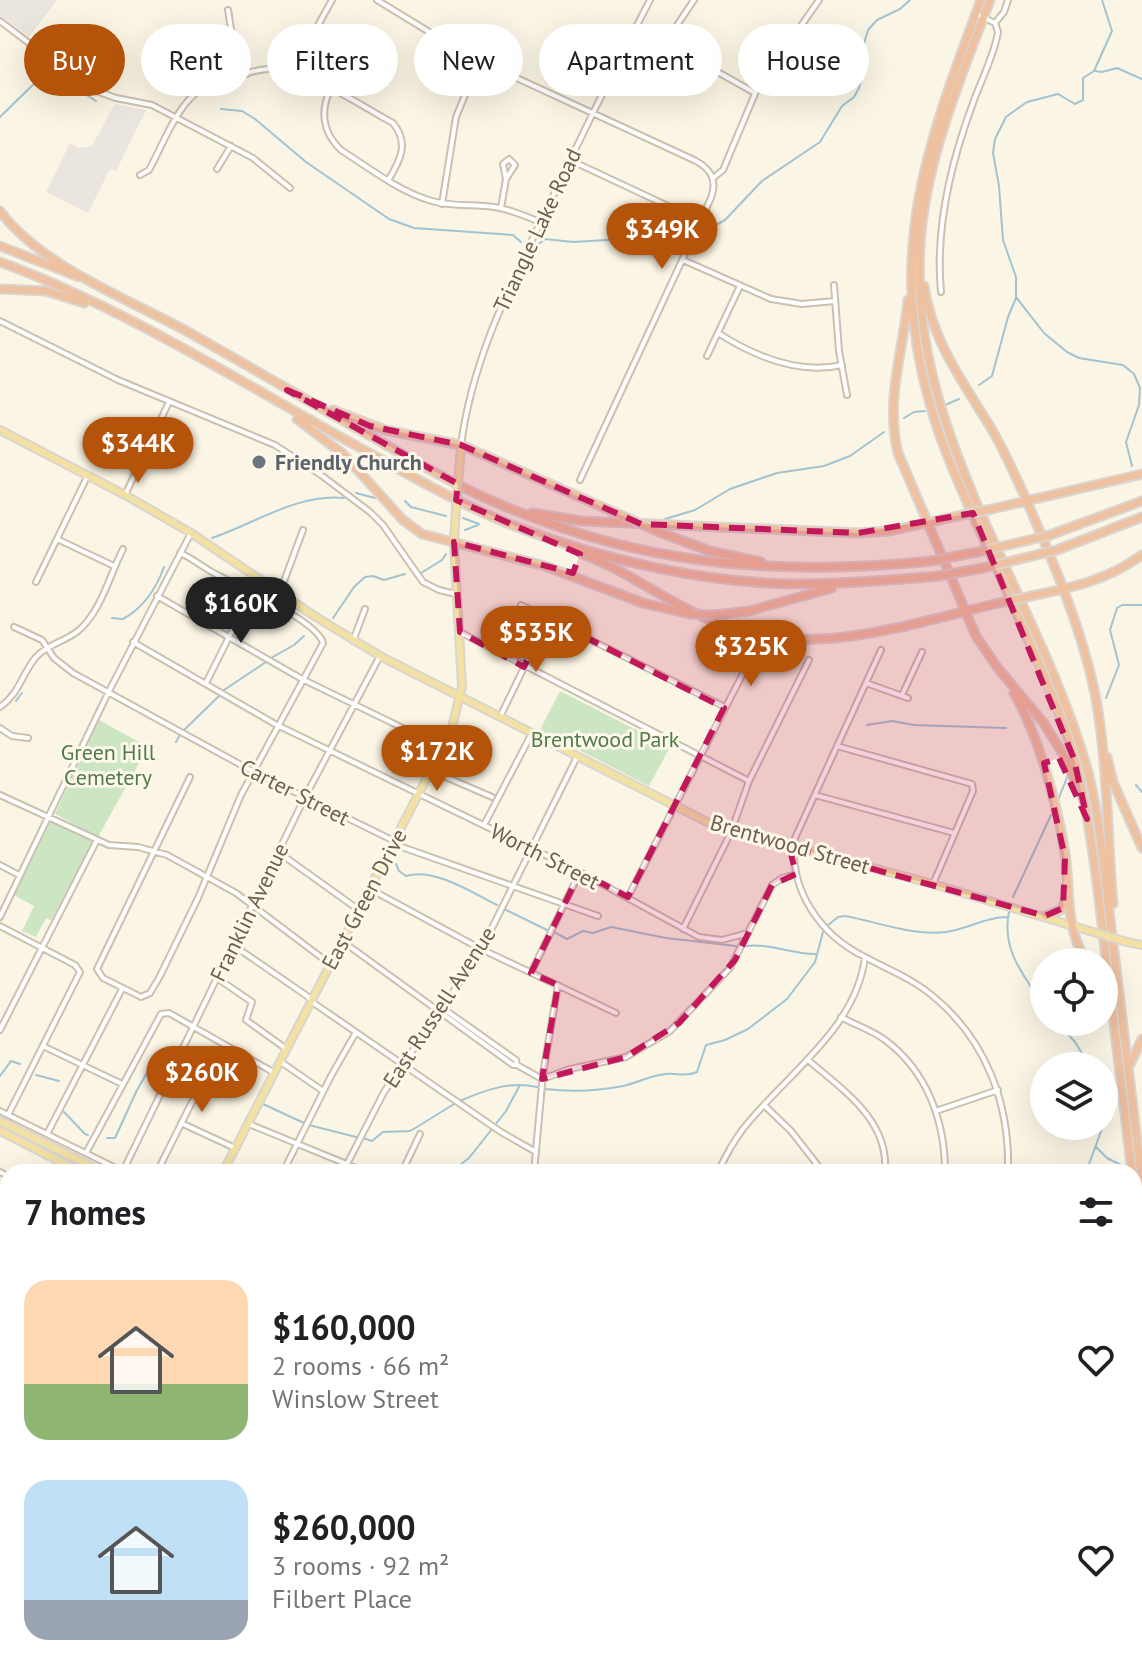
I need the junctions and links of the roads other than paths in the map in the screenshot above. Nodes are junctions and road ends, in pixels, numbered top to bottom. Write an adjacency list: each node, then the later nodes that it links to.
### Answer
1 (332, 0): 14 (street)
2 (377, 0): 15 (street)
3 (650, 0): 16 (street, Triangle Lake Road)
4 (694, 0): 17 (street)
5 (819, 0): 18 (street)
6 (981, 0): 10 (highway)
7 (990, 0): 10 (highway)
8 (1008, 0): 12 (street)
9 (228, 10): 13 (street)
10 (980, 15): 12 (street); 44 (highway); 45 (highway)
11 (0, 21): 27 (street)
12 (995, 23): 50 (street)
13 (230, 24)
14 (319, 24)
15 (417, 24)
16 (637, 24)
17 (678, 24)
18 (802, 24)
19 (523, 81): 26 (street)
20 (191, 96): 27 (street)
21 (329, 96): 33 (street)
22 (341, 96): 33 (street)
23 (465, 96): 36 (street)
24 (601, 96): 26 (street, Triangle Lake Road)
25 (754, 96): 32 (street)
26 (593, 112): 29 (street, Triangle Lake Road); 32 (street)
27 (177, 118): 28 (street); 31 (street)
28 (231, 146): 30 (street); 35 (street)
29 (570, 160): 39 (street); 40 (street, Triangle Lake Road)
30 (217, 169)
31 (140, 175)
32 (713, 178): 39 (street)
33 (389, 179): 36 (street)
34 (506, 179): 37 (street)
35 (290, 188)
36 (442, 204): 37 (street)
37 (501, 208): 40 (street)
38 (0, 211): 48 (highway)
39 (700, 221): 42 (street)
40 (540, 222): 62 (street, Triangle Lake Road)
41 (0, 246): 48 (highway)
42 (683, 260): 47 (street); 66 (street)
43 (0, 262): 52 (highway)
44 (920, 262): 70 (highway); 173 (highway)
45 (911, 270): 72 (highway); 139 (highway)
46 (834, 285): 51 (street)
47 (740, 286): 51 (street); 54 (street)
48 (103, 287): 57 (highway)
49 (0, 289): 52 (highway)
50 (941, 292)
51 (835, 301): 56 (street)
52 (107, 310): 58 (highway)
53 (0, 321): 60 (street)
54 (718, 333): 55 (street); 56 (street)
55 (707, 356)
56 (842, 365): 59 (street)
57 (287, 390): 62 (highway); 68 (highway)
58 (259, 393): 73 (highway); 77 (highway)
59 (847, 395)
60 (169, 402): 67 (street); 88 (street)
61 (1, 432): 65 (main road, Brentwood Street)
62 (461, 445): 63 (main road, Triangle Lake Road); 82 (highway, bridge)
63 (459, 471): 77 (main road, East Green Drive, bridge)
64 (1142, 474): 70 (highway)
65 (88, 475): 67 (main road, Brentwood Street); 76 (street)
66 (580, 480)
67 (125, 495): 75 (main road, Brentwood Street)
68 (488, 499): 72 (highway); 82 (highway)
69 (1142, 501): 82 (highway, bridge)
70 (1027, 502): 72 (highway, bridge); 85 (highway)
71 (1142, 517): 84 (highway, bridge)
72 (928, 522): 92 (highway)
73 (516, 527): 84 (highway); 92 (highway)
74 (303, 530): 86 (street)
75 (191, 533): 79 (street); 86 (main road, Brentwood Street)
76 (57, 539): 81 (street); 83 (street)
77 (454, 542): 84 (highway, bridge); 88 (main road, East Green Drive)
78 (123, 549): 81 (street)
79 (180, 553): 87 (street); 89 (street)
80 (1142, 555): 85 (highway)
81 (114, 566): 99 (street)
82 (814, 569)
83 (36, 582)
84 (869, 583)
85 (1064, 590): 92 (highway, bridge); 120 (highway)
86 (280, 592): 97 (main road, Brentwood Street)
87 (251, 593): 96 (street); 107 (street)
88 (456, 594): 95 (main road, East Green Drive)
89 (157, 596): 96 (street); 98 (street)
90 (521, 605): 93 (street)
91 (365, 609): 97 (street)
92 (965, 611): 106 (highway)
93 (548, 618): 105 (street); 116 (street)
94 (14, 627): 99 (street, Carter Street)
95 (460, 632): 105 (street); 112 (main road, East Green Drive)
96 (230, 637): 107 (street); 108 (street)
97 (353, 641): 102 (main road, Brentwood Street)
98 (133, 642): 108 (street, Worth Street); 110 (street)
99 (47, 647): 110 (street, Carter Street); 115 (street)
100 (881, 650): 109 (street)
101 (922, 652): 111 (street)
102 (380, 656): 112 (main road, Brentwood Street); 114 (street, Franklin Avenue)
103 (752, 656): 116 (street)
104 (809, 660): 131 (street)
105 (524, 667): 117 (street); 127 (street)
106 (1000, 671): 139 (highway); 159 (highway)
107 (302, 679): 114 (street); 118 (street)
108 (206, 683): 118 (street, Worth Street)
109 (866, 683): 111 (street); 123 (street)
110 (109, 691): 129 (street, Carter Street); 138 (street)
111 (902, 695): 113 (street)
112 (461, 697): 117 (main road, Brentwood Street); 124 (main road, East Green Drive)
113 (908, 698)
114 (354, 705): 124 (street); 125 (street, Franklin Avenue)
115 (0, 707)
116 (725, 707): 127 (street)
117 (500, 717): 121 (main road, Brentwood Street)
118 (278, 726): 125 (street, Worth Street); 129 (street)
119 (0, 728): 122 (street)
120 (1100, 729): 147 (highway); 173 (highway)
121 (532, 733): 126 (main road, Brentwood Street); 140 (street)
122 (28, 738)
123 (837, 746): 134 (street); 142 (street)
124 (444, 748): 128 (main road, East Green Drive)
125 (329, 751): 133 (street, Worth Street); 135 (street, Franklin Avenue)
126 (578, 756): 137 (main road, Brentwood Street); 146 (street, East Russell Avenue)
127 (700, 756): 131 (street); 137 (street)
128 (432, 771): 133 (main road, East Green Drive); 136 (street)
129 (254, 772): 135 (street, Carter Street); 154 (street)
130 (190, 777): 148 (street)
131 (749, 781): 141 (street)
132 (0, 795): 138 (street)
133 (419, 795): 140 (street, Worth Street); 144 (main road, East Green Drive)
134 (815, 795): 142 (street); 145 (street)
135 (305, 797): 144 (street, Carter Street); 149 (street, Franklin Avenue)
136 (492, 797)
137 (675, 806): 141 (main road, Brentwood Street); 158 (street)
138 (50, 817): 143 (street); 153 (street)
139 (1087, 819): 192 (highway)
140 (484, 825): 146 (street, Worth Street)
141 (731, 832): 145 (main road, Brentwood Street); 168 (street)
142 (954, 833): 155 (street)
143 (97, 840): 148 (street); 174 (street)
144 (395, 842): 156 (street, Carter Street); 157 (main road, East Green Drive)
145 (794, 846): 152 (street); 155 (main road, Brentwood Street)
146 (530, 848): 151 (street, Worth Street); 156 (street, East Russell Avenue)
147 (1142, 848)
148 (155, 850): 154 (street); 182 (street)
149 (278, 852): 161 (street, Franklin Avenue); 162 (street)
150 (0, 865): 153 (street)
151 (580, 872): 158 (street, Worth Street); 160 (street)
152 (796, 874): 169 (street); 177 (street)
153 (20, 876): 165 (street)
154 (207, 877): 161 (street); 182 (street)
155 (933, 884): 164 (main road, Brentwood Street)
156 (511, 887): 160 (street, Carter Street); 176 (street, East Russell Avenue)
157 (370, 889): 162 (main road, East Green Drive); 176 (street)
158 (628, 897): 168 (street, Worth Street)
159 (1067, 898): 164 (highway); 166 (highway)
160 (564, 905): 163 (street, Carter Street); 179 (street)
161 (252, 906): 171 (street, Franklin Avenue); 178 (street)
162 (359, 910): 170 (main road, East Green Drive)
163 (598, 916)
164 (1045, 916): 166 (main road, Brentwood Street)
165 (0, 917)
166 (1071, 925): 172 (main road, Brentwood Street, bridge); 175 (highway)
167 (0, 926): 174 (street)
168 (683, 929): 169 (street, Worth Street)
169 (748, 933): 202 (street)
170 (342, 941): 178 (main road, East Green Drive); 184 (street)
171 (233, 945): 180 (street, Franklin Avenue); 183 (street)
172 (1142, 945)
173 (1113, 946): 201 (highway)
174 (42, 948): 188 (street); 193 (street)
175 (1080, 948)
176 (481, 949): 179 (street); 184 (street, East Russell Avenue)
177 (865, 957): 186 (street); 204 (street)
178 (330, 964): 183 (main road, East Green Drive)
179 (531, 973): 181 (street)
180 (217, 978): 187 (street, Franklin Avenue); 195 (street)
181 (558, 985): 185 (street); 202 (street)
182 (122, 989): 198 (street)
183 (311, 1000): 189 (street); 195 (main road, East Green Drive)
184 (440, 1010): 199 (street, East Russell Avenue); 202 (street)
185 (616, 1013)
186 (841, 1017): 196 (street); 208 (street)
187 (193, 1026): 194 (street); 203 (street); 223 (street, Franklin Avenue)
188 (0, 1030)
189 (355, 1034): 199 (street); 205 (street)
190 (1115, 1036): 192 (highway)
191 (1142, 1039): 201 (highway)
192 (1117, 1044): 235 (highway)
193 (43, 1046): 198 (street); 209 (street)
194 (229, 1047): 200 (street); 211 (street)
195 (285, 1048): 197 (main road, East Green Drive)
196 (808, 1060): 206 (street); 232 (street)
197 (279, 1061): 200 (main road, East Green Drive); 205 (street)
198 (83, 1065): 203 (street); 214 (street)
199 (401, 1065): 218 (street); 227 (street, East Russell Avenue)
200 (273, 1072): 212 (main road, East Green Drive)
201 (1128, 1074): 236 (highway)
202 (542, 1079): 218 (street)
203 (122, 1084): 219 (street)
204 (998, 1090): 208 (street); 234 (street)
205 (323, 1091): 216 (street)
206 (764, 1105): 230 (street); 231 (street)
207 (0, 1111): 209 (street)
208 (936, 1111): 233 (street)
209 (8, 1115): 214 (street)
210 (0, 1121): 221 (main road)
211 (181, 1123): 217 (street); 224 (street)
212 (247, 1123): 216 (street); 217 (main road, East Green Drive)
213 (0, 1131): 220 (main road)
214 (47, 1134): 219 (street)
215 (420, 1134): 228 (street)
216 (297, 1143): 226 (street); 227 (street)
217 (235, 1148): 225 (main road, East Green Drive)
218 (536, 1152): 229 (street)
219 (86, 1153): 222 (street)
220 (64, 1164)
221 (86, 1164)
222 (107, 1164)
223 (127, 1164)
224 (161, 1164)
225 (227, 1164)
226 (287, 1164)
227 (347, 1164)
228 (406, 1164)
229 (535, 1164)
230 (722, 1164)
231 (817, 1164)
232 (884, 1164)
233 (944, 1164)
234 (1008, 1164)
235 (1131, 1164)
236 (1140, 1164)

